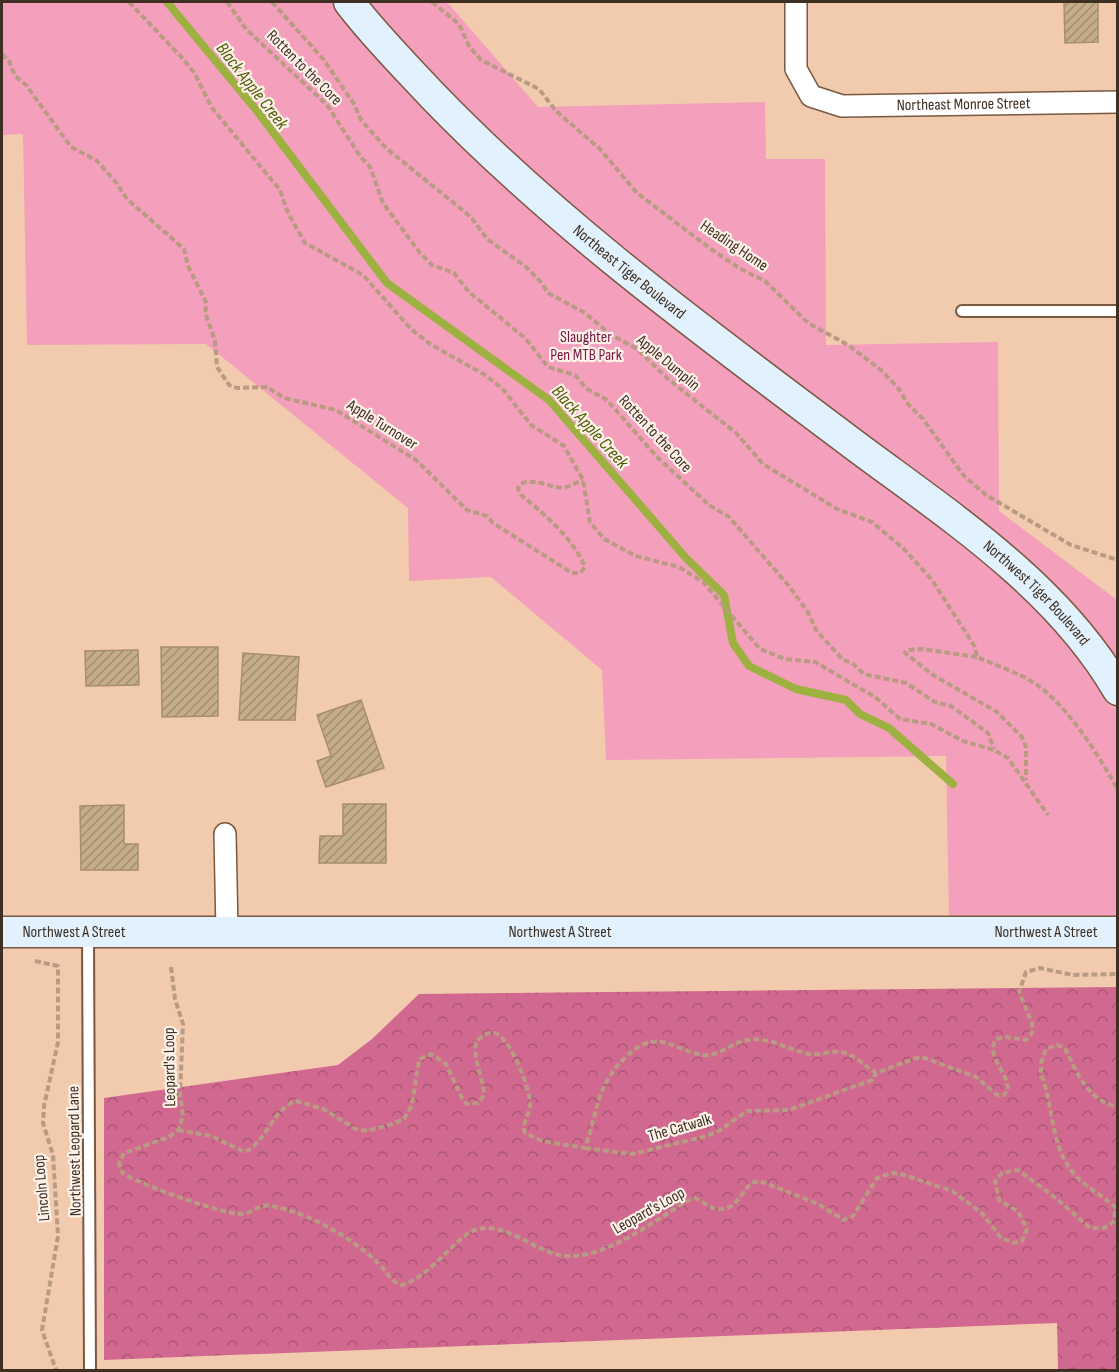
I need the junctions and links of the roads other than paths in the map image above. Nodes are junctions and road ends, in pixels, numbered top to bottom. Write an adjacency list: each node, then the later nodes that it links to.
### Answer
1 (349, 2): 6 (street, Northeast Tiger Boulevard)
2 (796, 2): 3 (street, Northeast Monroe Street)
3 (1118, 102)
4 (962, 311): 5 (lane)
5 (1118, 311)
6 (940, 509): 7 (street, Northwest Tiger Boulevard)
7 (1118, 690)
8 (225, 834): 9 (street)
9 (227, 931): 11 (street, Northwest A Street); 12 (street, Northwest A Street)
10 (2, 932): 11 (street, Northwest A Street)
11 (88, 932): 13 (lane, Northwest Leopard Lane)
12 (1118, 932)
13 (90, 1371)

